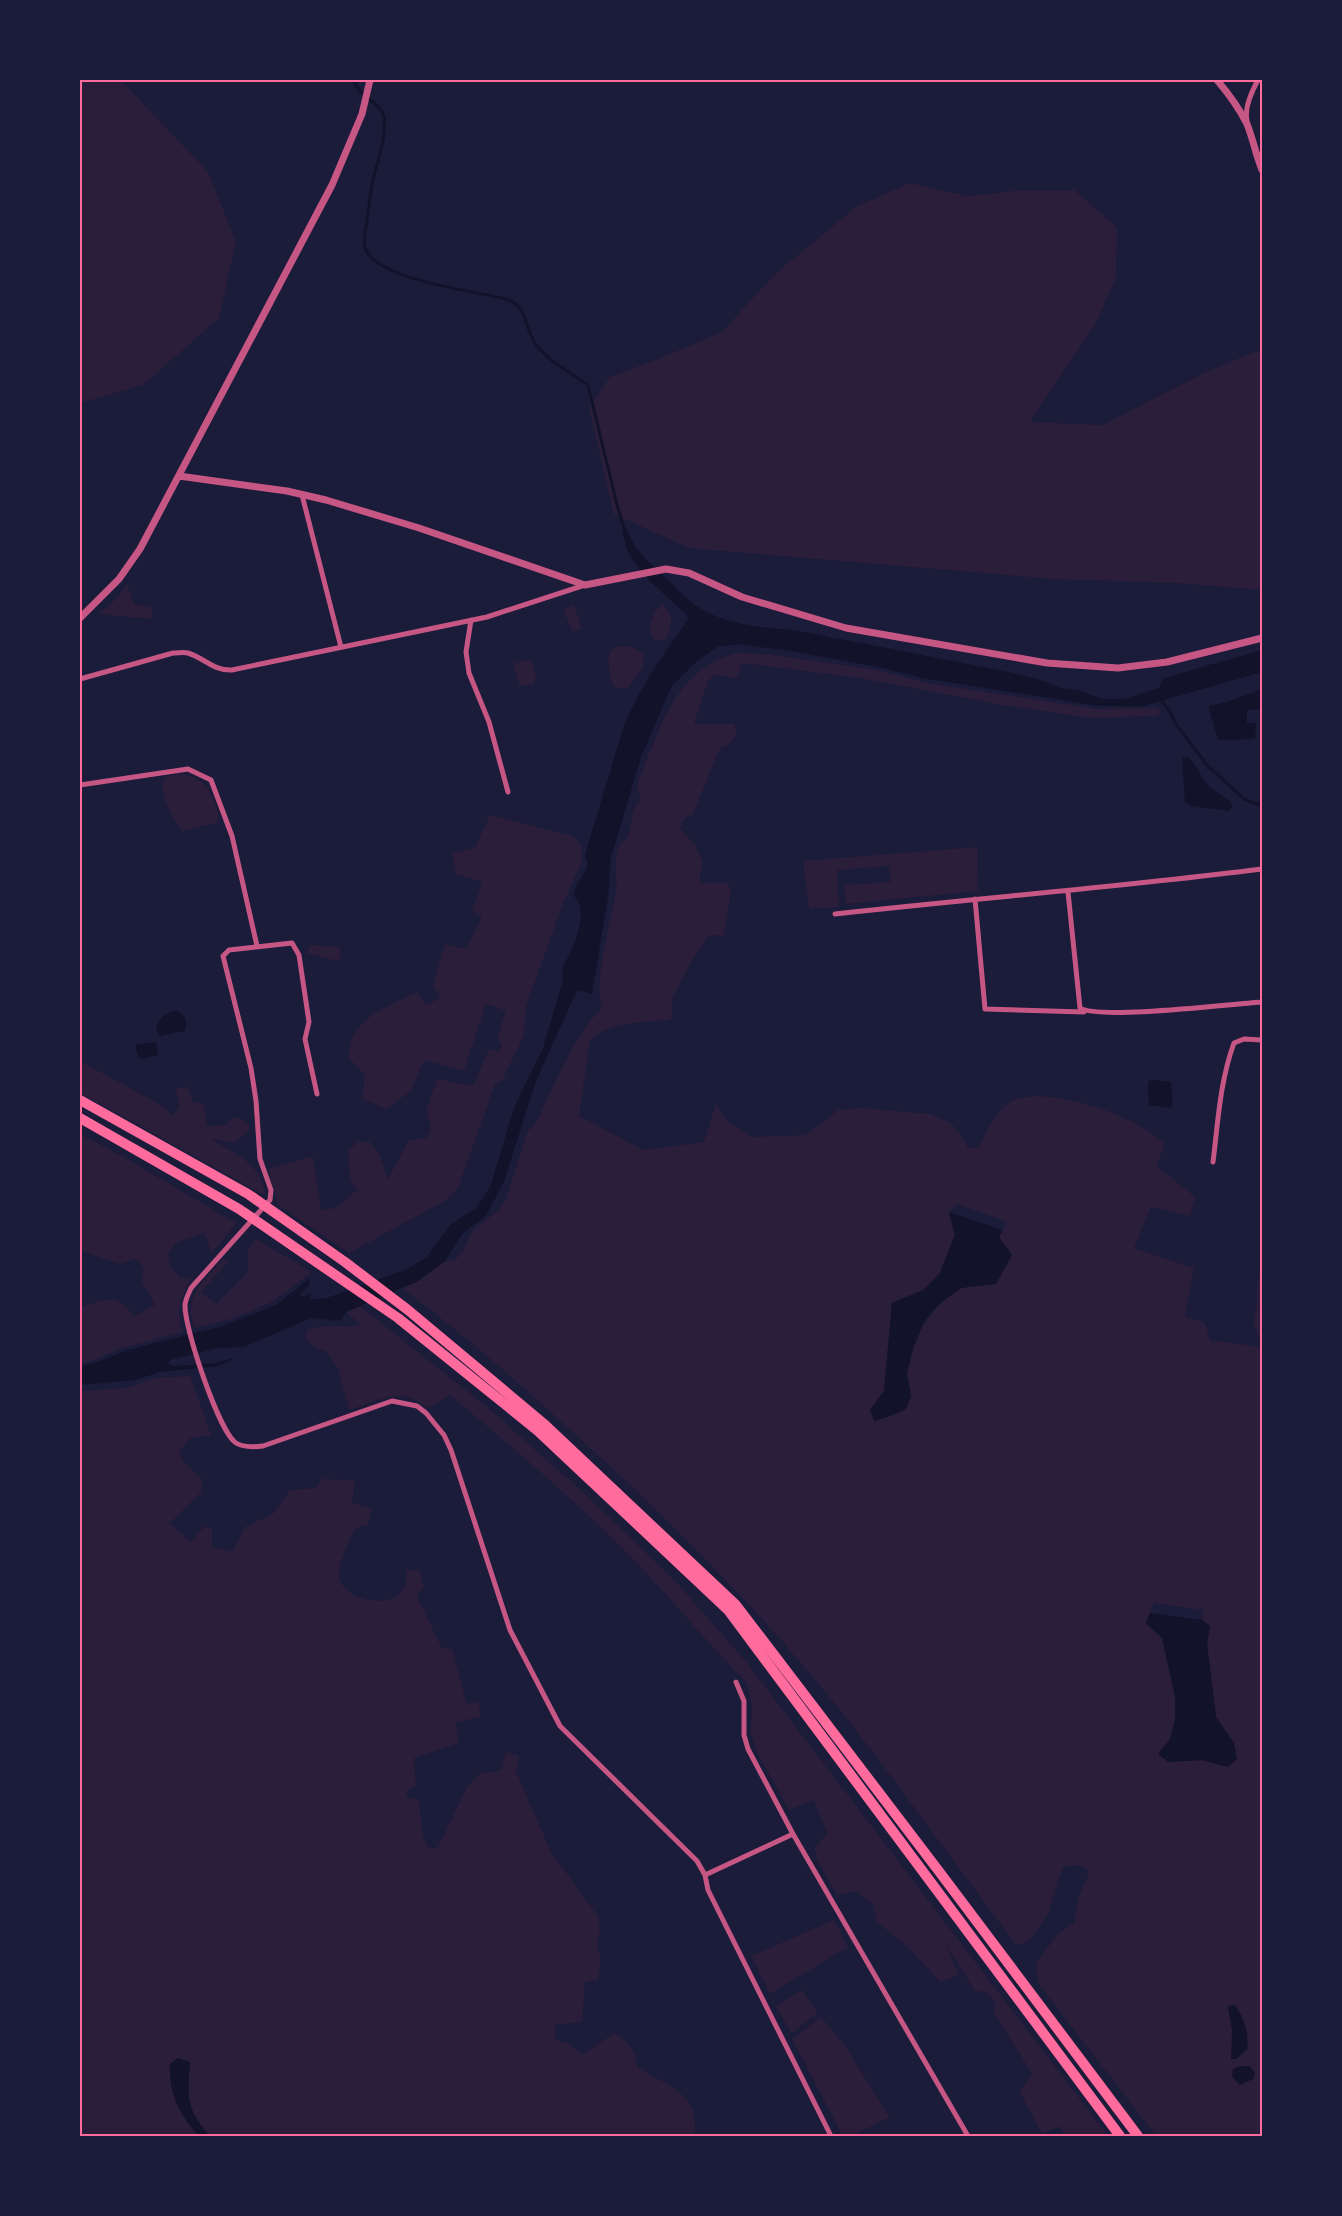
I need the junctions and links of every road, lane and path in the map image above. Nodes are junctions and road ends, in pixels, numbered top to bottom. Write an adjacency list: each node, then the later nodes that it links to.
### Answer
1 (370, 80): 6 (street)
2 (1217, 80): 4 (street)
3 (1258, 80): 4 (street)
4 (1247, 125): 5 (street)
5 (1263, 170)
6 (179, 476): 7 (street); 9 (street)
7 (302, 495): 8 (street); 12 (street)
8 (585, 585): 10 (street); 11 (street)
9 (80, 618)
10 (471, 620): 12 (street); 15 (street)
11 (1263, 638)
12 (341, 647): 13 (street)
13 (80, 679)
14 (80, 785): 20 (street)
15 (508, 792)
16 (1263, 869): 17 (street)
17 (1068, 892): 18 (street); 22 (street)
18 (975, 899): 19 (street); 22 (street)
19 (835, 914)
20 (257, 946): 24 (street); 30 (street)
21 (1263, 1002): 22 (street)
22 (1086, 1012)
23 (1263, 1040): 27 (street)
24 (317, 1094)
25 (80, 1100): 34 (highway)
26 (80, 1118): 33 (highway)
27 (1213, 1162)
28 (736, 1682): 29 (street)
29 (793, 1834): 30 (street); 32 (street)
30 (705, 1875): 31 (street)
31 (831, 2136)
32 (968, 2136)
33 (1120, 2136)
34 (1138, 2136)

